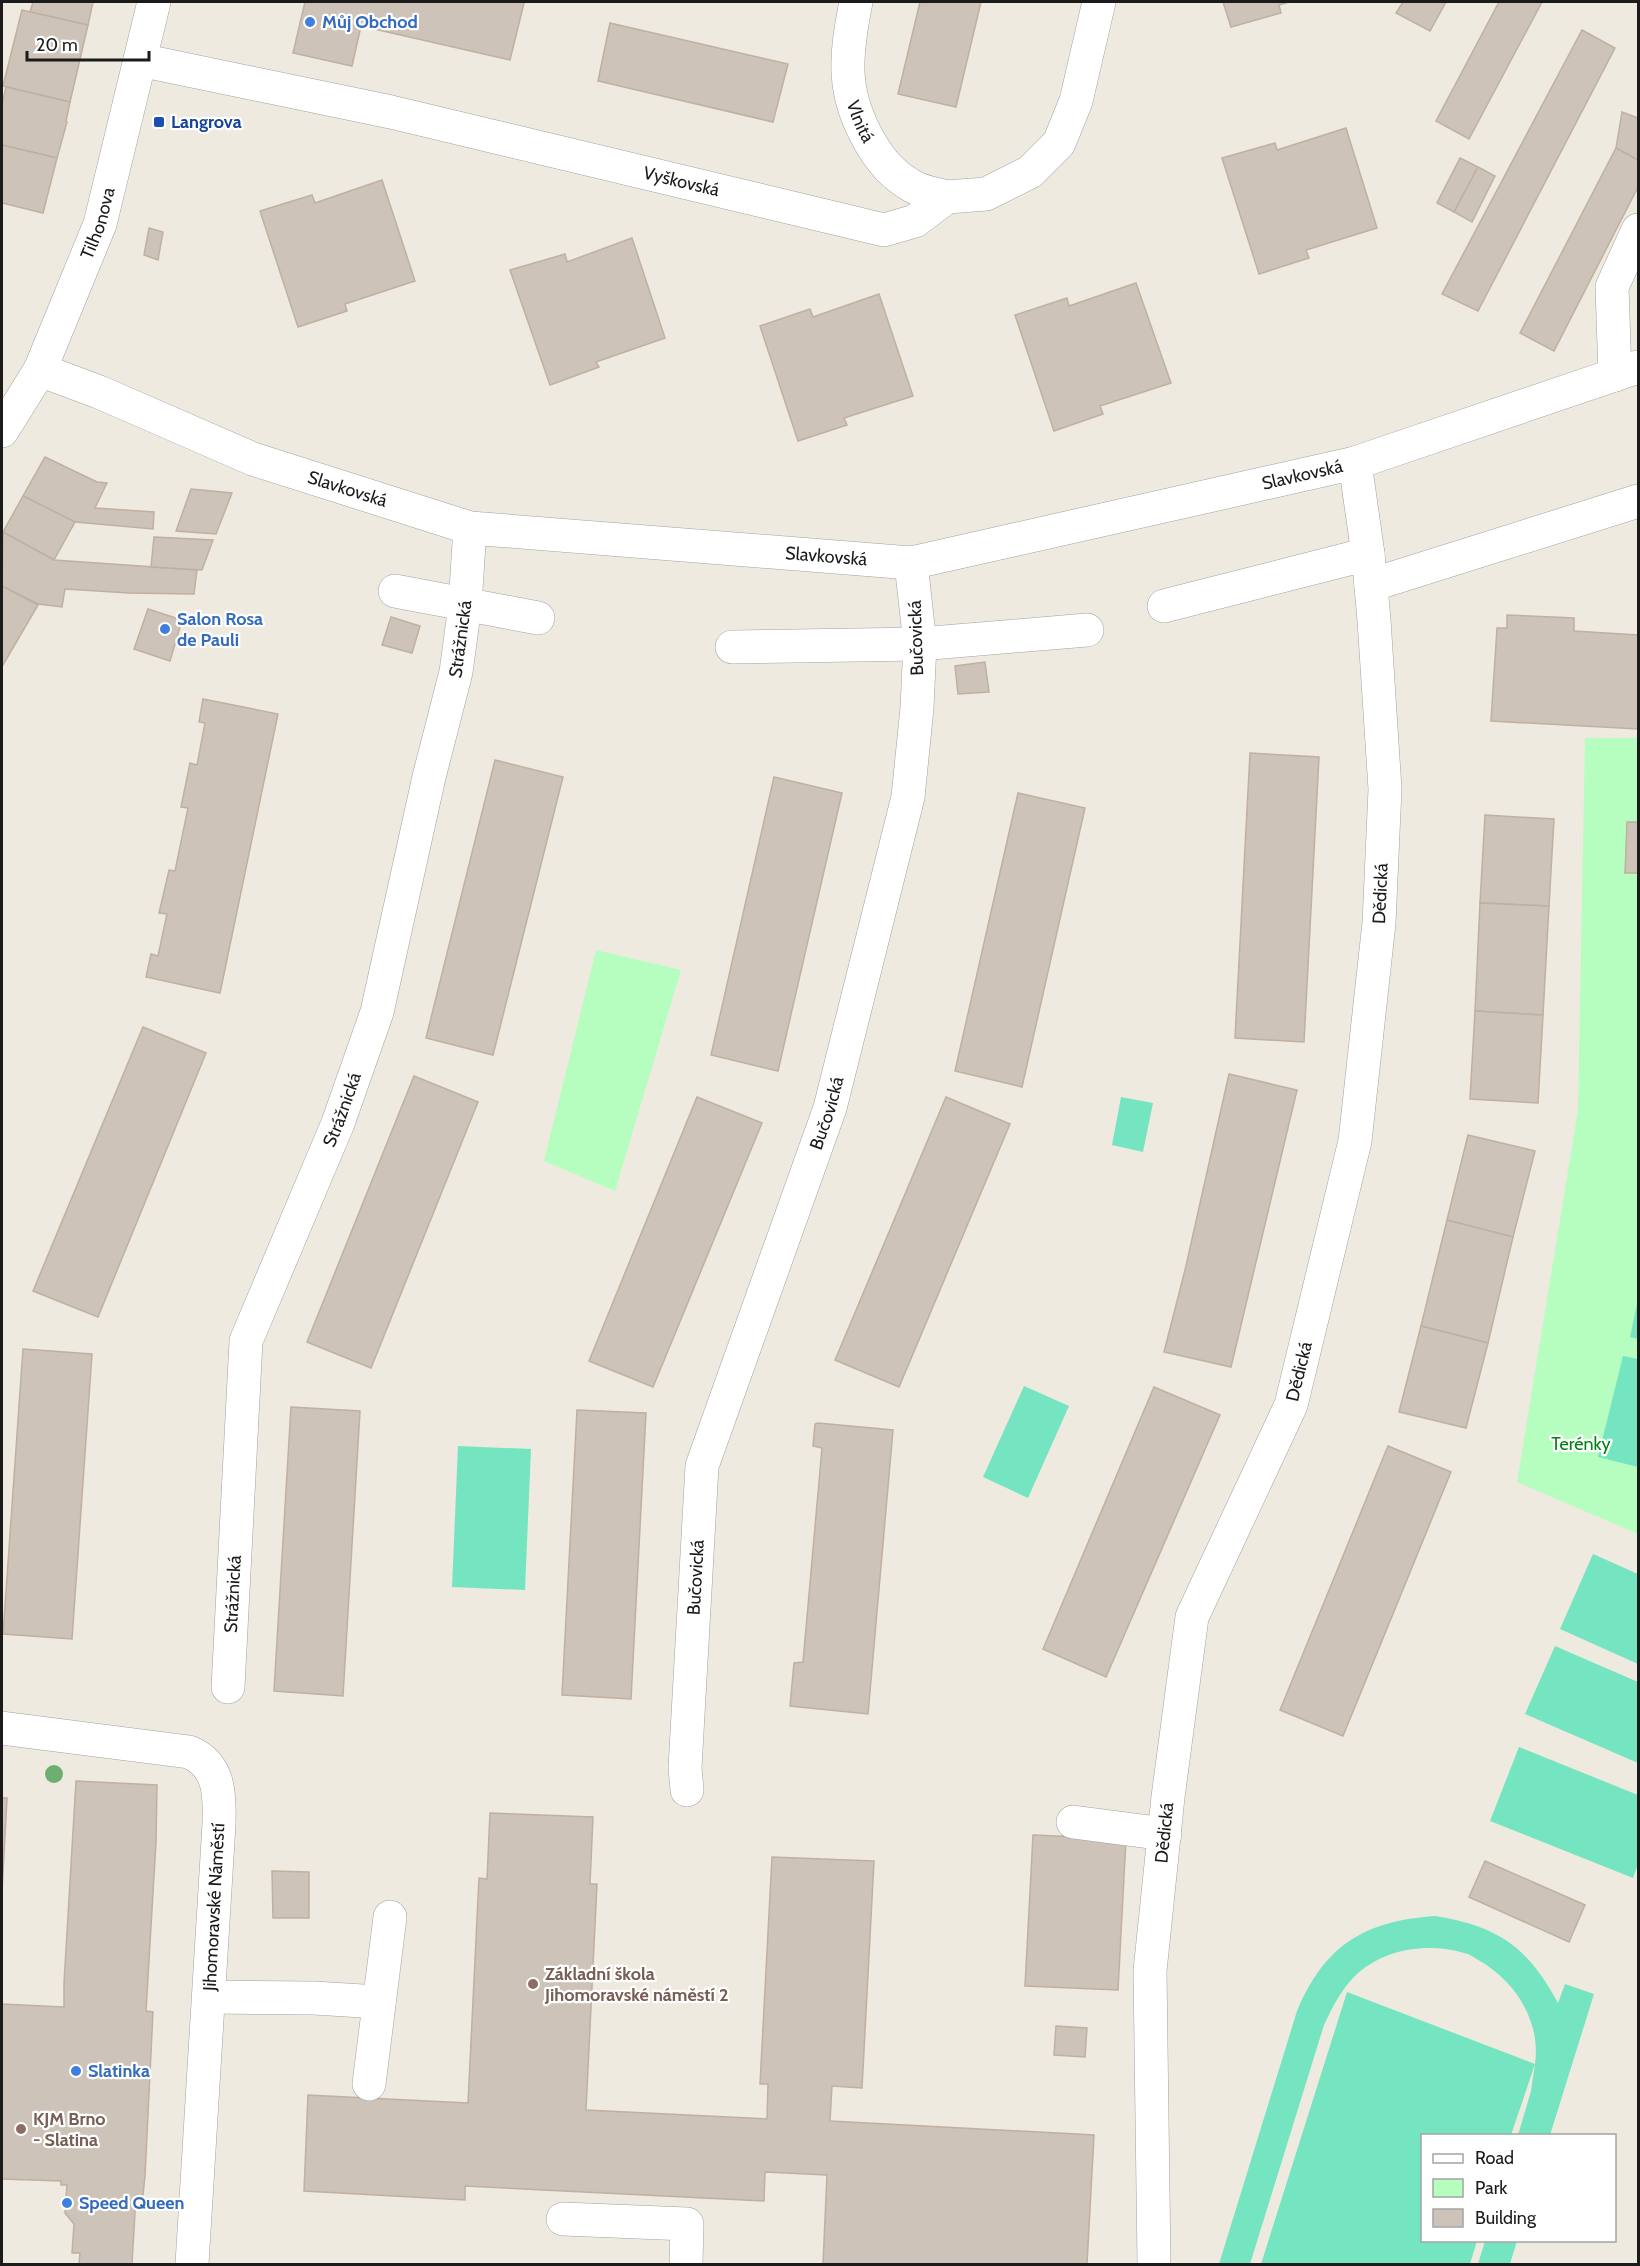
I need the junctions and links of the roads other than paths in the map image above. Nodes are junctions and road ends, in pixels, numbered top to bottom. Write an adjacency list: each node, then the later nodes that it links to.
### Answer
1 (154, 2): 4 (street, Tilhonova)
2 (856, 2): 5 (street, Vlnitá)
3 (1099, 2): 5 (street)
4 (140, 60): 5 (street, Vyškovská); 7 (street, Tilhonova)
5 (947, 197)
6 (1638, 230): 8 (street, Slavkovská)
7 (40, 370): 9 (street, Tilhonova); 12 (street, Slavkovská)
8 (1627, 371): 10 (street, Slavkovská)
9 (2, 431)
10 (1354, 463): 13 (street, Slavkovská); 14 (street, Dědická)
11 (1638, 501): 14 (street)
12 (470, 528): 13 (street, Slavkovská); 16 (street, Strážnická)
13 (911, 563): 20 (street, Bučovická)
14 (1369, 570): 17 (street); 26 (street, Dědická)
15 (395, 591): 16 (street)
16 (465, 605): 18 (street); 22 (street, Strážnická)
17 (1164, 606)
18 (538, 618)
19 (1087, 630): 20 (street)
20 (920, 644): 21 (street); 24 (street, Bučovická)
21 (732, 647)
22 (228, 1687)
23 (2, 1728): 28 (street, Jihomoravské Náměstí)
24 (687, 1791)
25 (1073, 1822): 26 (street)
26 (1165, 1833): 34 (street, Dědická)
27 (390, 1917): 29 (street)
28 (209, 1997): 29 (street); 32 (street, Jihomoravské Náměstí)
29 (379, 2002): 30 (street)
30 (369, 2084)
31 (563, 2219): 33 (street)
32 (192, 2265)
33 (686, 2265)
34 (1154, 2265)

